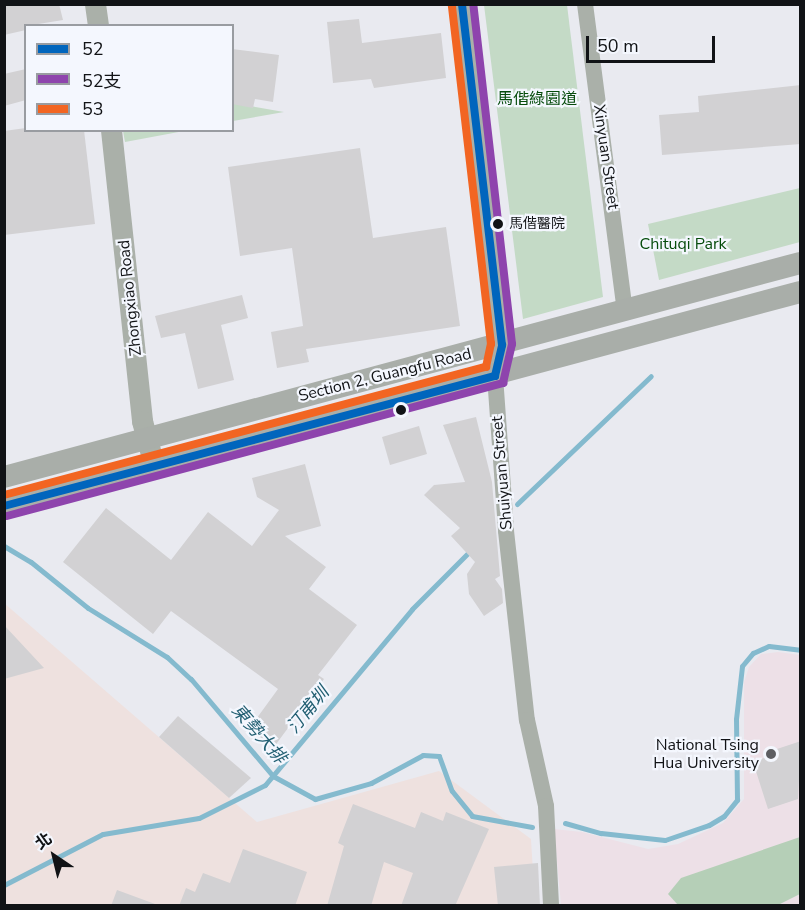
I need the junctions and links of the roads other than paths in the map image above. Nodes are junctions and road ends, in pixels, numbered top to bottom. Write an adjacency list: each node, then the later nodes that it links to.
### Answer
1 (95, 4): 4 (street)
2 (462, 4): 9 (street, Shuiyuan Street)
3 (585, 4): 8 (street, Xinyuan Street)
4 (98, 24)
5 (111, 132): 11 (street, Zhongxiao Road)
6 (801, 263): 8 (main road, Section 2, Guangfu Road)
7 (801, 291): 10 (main road)
8 (625, 311): 9 (main road, Section 2, Guangfu Road)
9 (502, 345): 10 (street, Shuiyuan Street); 11 (main road, Section 2, Guangfu Road)
10 (495, 376): 12 (main road); 15 (street, Shuiyuan Street)
11 (147, 436): 12 (street, Zhongxiao Road); 13 (main road, Section 2, Guangfu Road)
12 (154, 465): 14 (main road)
13 (4, 477)
14 (4, 506)
15 (552, 906)

